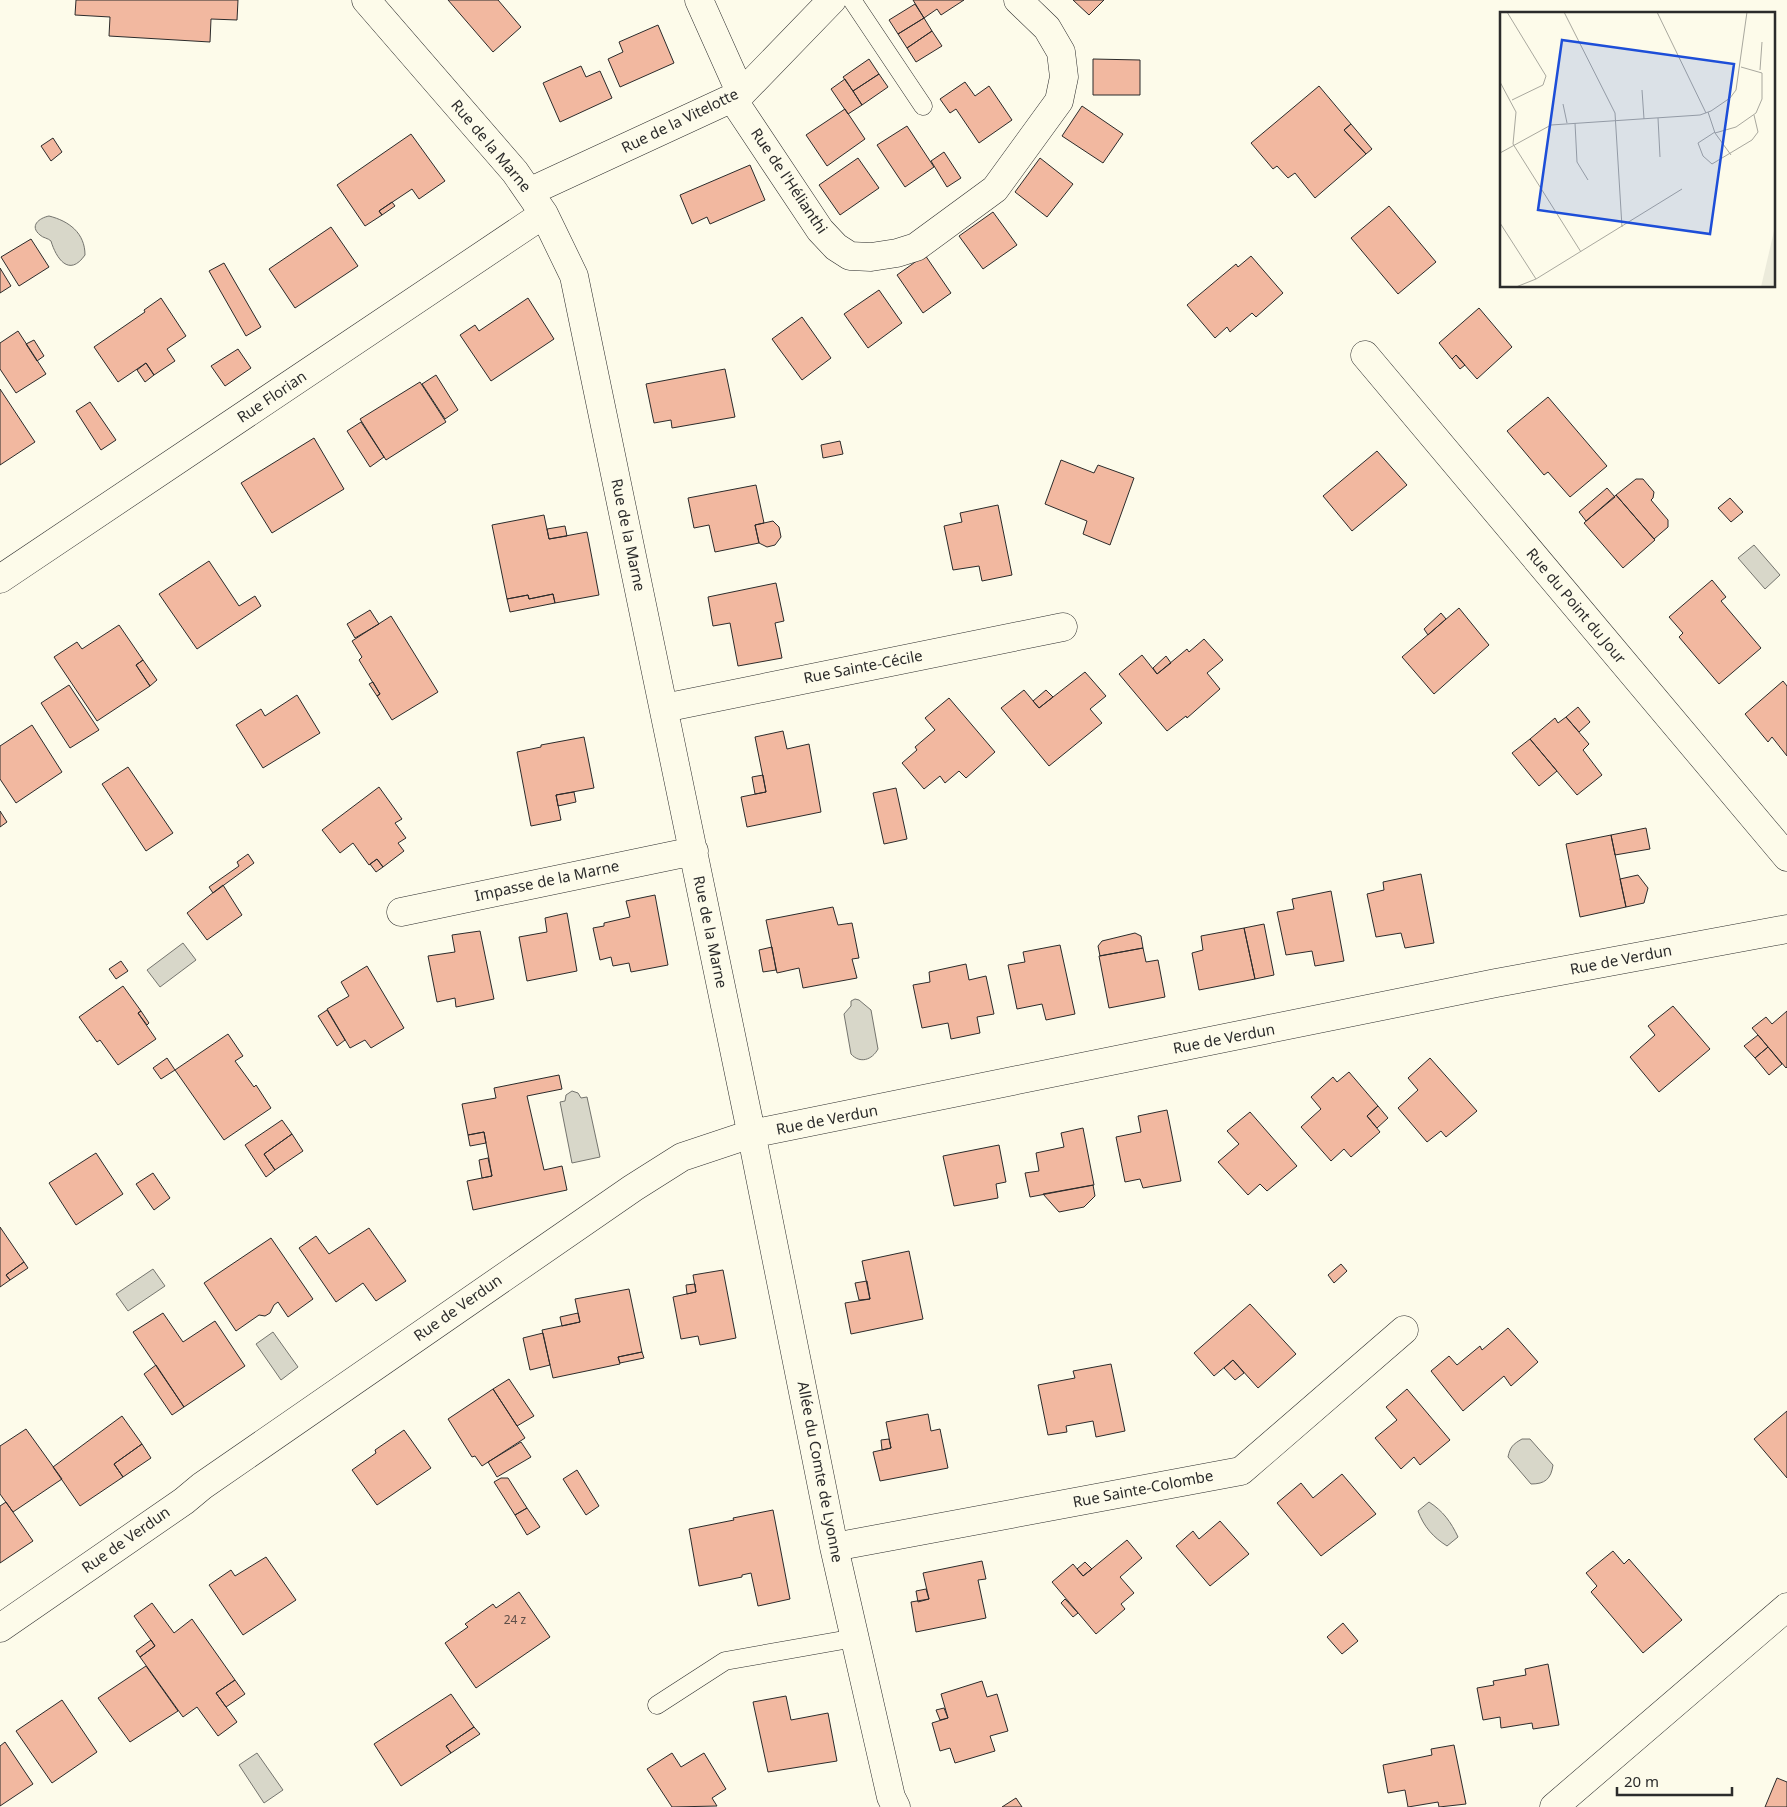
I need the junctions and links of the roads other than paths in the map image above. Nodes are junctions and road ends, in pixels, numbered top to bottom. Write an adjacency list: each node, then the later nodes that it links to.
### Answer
1 (366, 0): 8 (street, Rue de la Marne)
2 (699, 0): 6 (street, Rue de l'Hélianthi)
3 (832, 0): 6 (street, Rue de la Vitelotte)
4 (852, 0): 7 (lane)
5 (1018, 0): 6 (street, Rue de l'Hélianthi)
6 (737, 96): 8 (street, Rue de la Vitelotte)
7 (922, 106)
8 (529, 192): 9 (street, Rue de la Marne)
9 (544, 214): 11 (street, Rue Florian); 13 (street, Rue de la Marne)
10 (1365, 355): 15 (street, Rue du Point du Jour)
11 (0, 579)
12 (1063, 627): 13 (street, Rue Sainte-Cécile)
13 (664, 708): 14 (street, Rue de la Marne)
14 (694, 851): 16 (street, Impasse de la Marne); 18 (street, Rue de la Marne)
15 (1787, 857)
16 (401, 912)
17 (1787, 929): 18 (street, Rue de Verdun)
18 (752, 1134): 20 (street, Allée du Comte de Lyonne); 22 (street, Rue de Verdun)
19 (1404, 1330): 20 (street, Rue Sainte-Colombe)
20 (834, 1547): 23 (street, Allée du Comte de Lyonne)
21 (1787, 1607): 26 (street)
22 (0, 1628)
23 (855, 1638): 24 (lane); 25 (street, Allée du Comte de Lyonne)
24 (657, 1705)
25 (896, 1807)
26 (1554, 1807)

